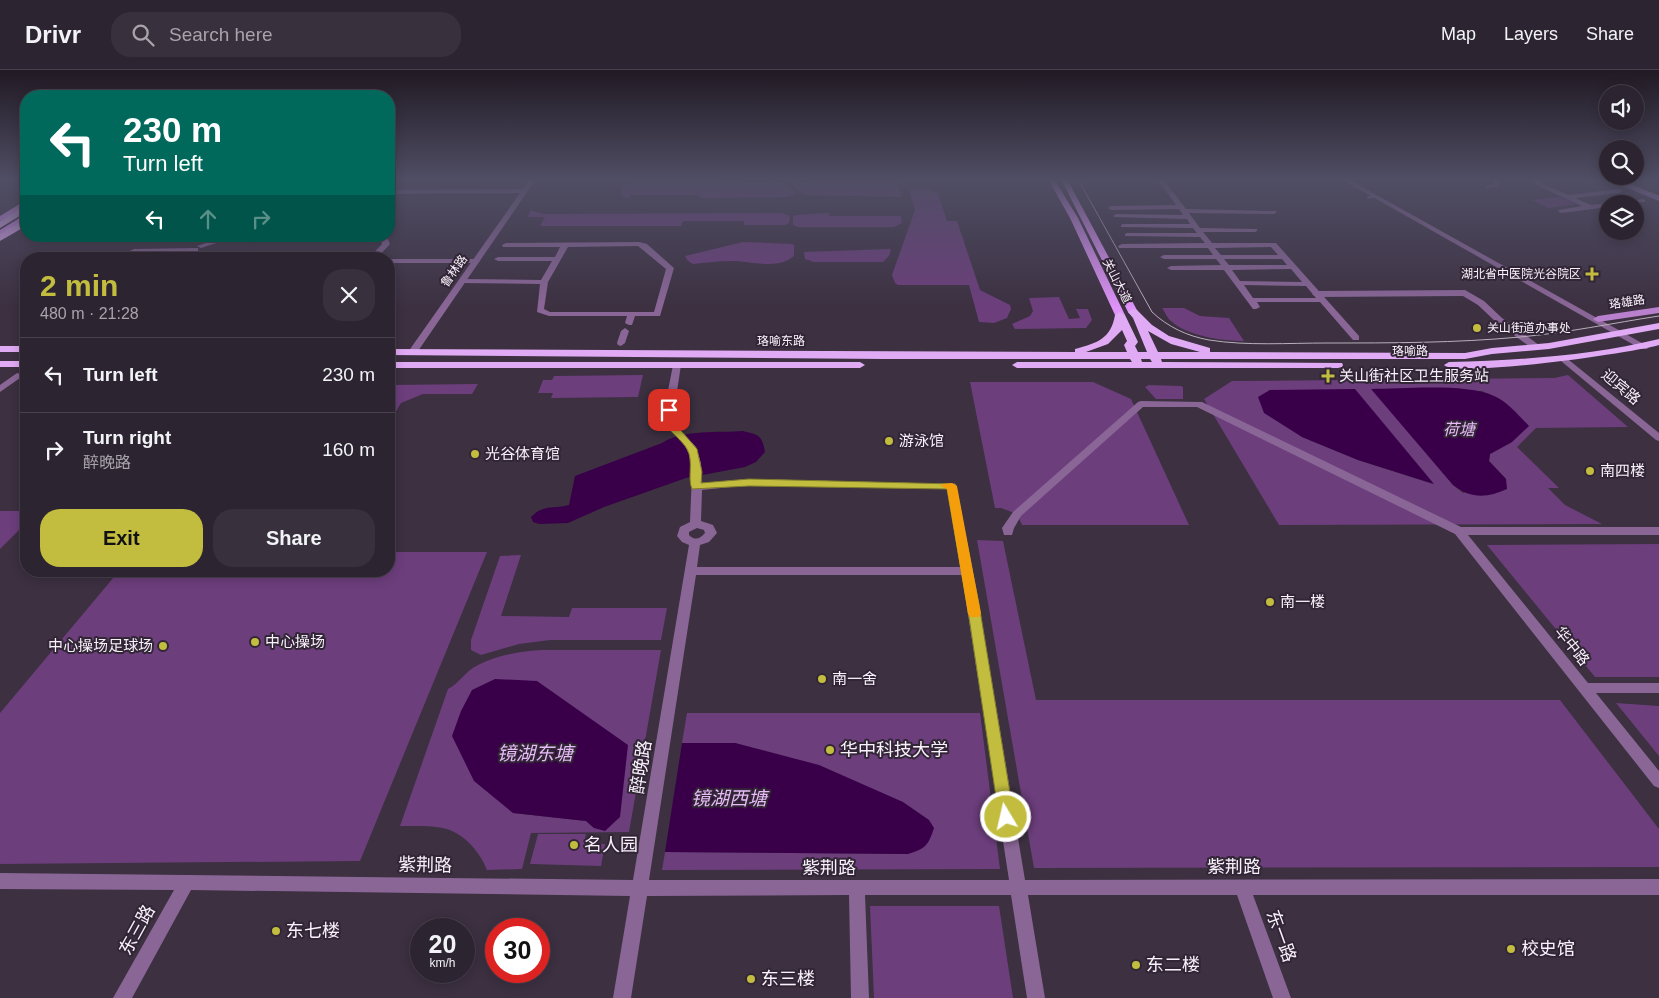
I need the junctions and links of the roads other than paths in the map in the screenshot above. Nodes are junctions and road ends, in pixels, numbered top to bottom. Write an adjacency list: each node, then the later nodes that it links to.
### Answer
1 (17, 222): 11 (highway)
2 (503, 222): 31 (street, 鲁林路)
3 (1076, 222): 43 (main road, 关山大道)
4 (1086, 222): 41 (main road, 关山大道)
5 (1193, 222): 10 (street)
6 (1419, 222): 44 (street)
7 (20, 226): 13 (highway)
8 (1123, 226): 10 (street)
9 (1255, 230): 10 (street)
10 (1199, 231): 12 (street); 20 (street)
11 (0, 233)
12 (1127, 235)
13 (0, 238)
14 (206, 242): 21 (street)
15 (216, 242): 21 (street)
16 (385, 242): 24 (street)
17 (506, 245): 18 (street)
18 (565, 245): 29 (street); 42 (street)
19 (1122, 246): 20 (street)
20 (1210, 246): 26 (street); 27 (street)
21 (198, 248): 22 (street); 23 (street)
22 (134, 251)
23 (193, 252)
24 (379, 252)
25 (1164, 257): 26 (street)
26 (1219, 257): 27 (street); 32 (street)
27 (1283, 257): 33 (street)
28 (498, 259): 29 (street)
29 (557, 259): 36 (street)
30 (395, 261): 31 (street)
31 (476, 261): 35 (street, 鲁林路)
32 (1227, 267): 33 (street); 34 (street); 37 (street)
33 (1293, 267): 38 (street)
34 (1171, 268)
35 (464, 278): 36 (street); 55 (street, 鲁林路)
36 (546, 278): 42 (street)
37 (1239, 283): 38 (street); 39 (street)
38 (1307, 284): 39 (street)
39 (1319, 297): 47 (street); 50 (street)
40 (1659, 310): 44 (main road, 珞雄路)
41 (1133, 312): 57 (highway); 59 (highway)
42 (632, 314): 49 (street)
43 (1120, 315): 56 (highway); 62 (highway)
44 (1598, 319): 46 (street)
45 (1659, 326): 46 (highway, 珞喻路)
46 (1619, 333): 50 (highway, 珞喻路); 51 (street)
47 (1356, 338)
48 (1659, 342): 51 (highway, 珞喻路)
49 (621, 343)
50 (1536, 347): 59 (highway, 珞喻路)
51 (1644, 347): 63 (highway, 珞喻路)
52 (0, 349): 53 (highway)
53 (20, 349)
54 (395, 352): 55 (highway, 珞喻东路)
55 (413, 352): 62 (highway, 珞喻东路)
56 (1134, 355): 57 (highway, 珞喻东路); 62 (highway, 珞喻东路); 68 (highway)
57 (1154, 355): 58 (highway, 珞喻东路); 69 (highway)
58 (1173, 355): 59 (highway, 珞喻路)
59 (1249, 355)
60 (0, 356): 61 (highway)
61 (20, 356)
62 (1020, 356)
63 (1564, 359): 69 (highway, 珞喻路); 74 (street, 迎宾路)
64 (0, 364): 65 (highway)
65 (20, 364)
66 (395, 365): 67 (highway, 珞喻东路)
67 (677, 365): 68 (highway, 珞喻东路); 75 (street)
68 (1139, 365): 69 (highway, 珞喻东路)
69 (1159, 366)
70 (0, 370): 71 (highway)
71 (20, 373)
72 (20, 374): 73 (street)
73 (0, 389)
74 (1659, 438)
75 (696, 487): 76 (street); 81 (street)
76 (695, 524): 80 (street); 80 (street)
77 (1459, 531): 78 (street); 79 (street); 83 (street, 华中路)
78 (1659, 531)
79 (1008, 532)
80 (695, 542): 82 (street, 醉晚路)
81 (967, 571): 82 (street); 92 (street)
82 (690, 572): 90 (street, 醉晚路)
83 (1584, 688): 84 (street); 85 (street, 华中路)
84 (1659, 688)
85 (1659, 782)
86 (0, 881): 87 (street, 紫荆路)
87 (187, 882): 90 (street, 紫荆路); 93 (street, 东三路)
88 (1659, 886): 89 (street, 紫荆路)
89 (1242, 887): 92 (street, 紫荆路); 97 (street, 东一路)
90 (640, 888): 91 (street, 紫荆路); 94 (street, 醉晚路)
91 (857, 888): 92 (street, 紫荆路); 95 (street)
92 (1017, 888): 96 (street)
93 (122, 998)
94 (622, 998)
95 (860, 998)
96 (1036, 998)
97 (1282, 998)

